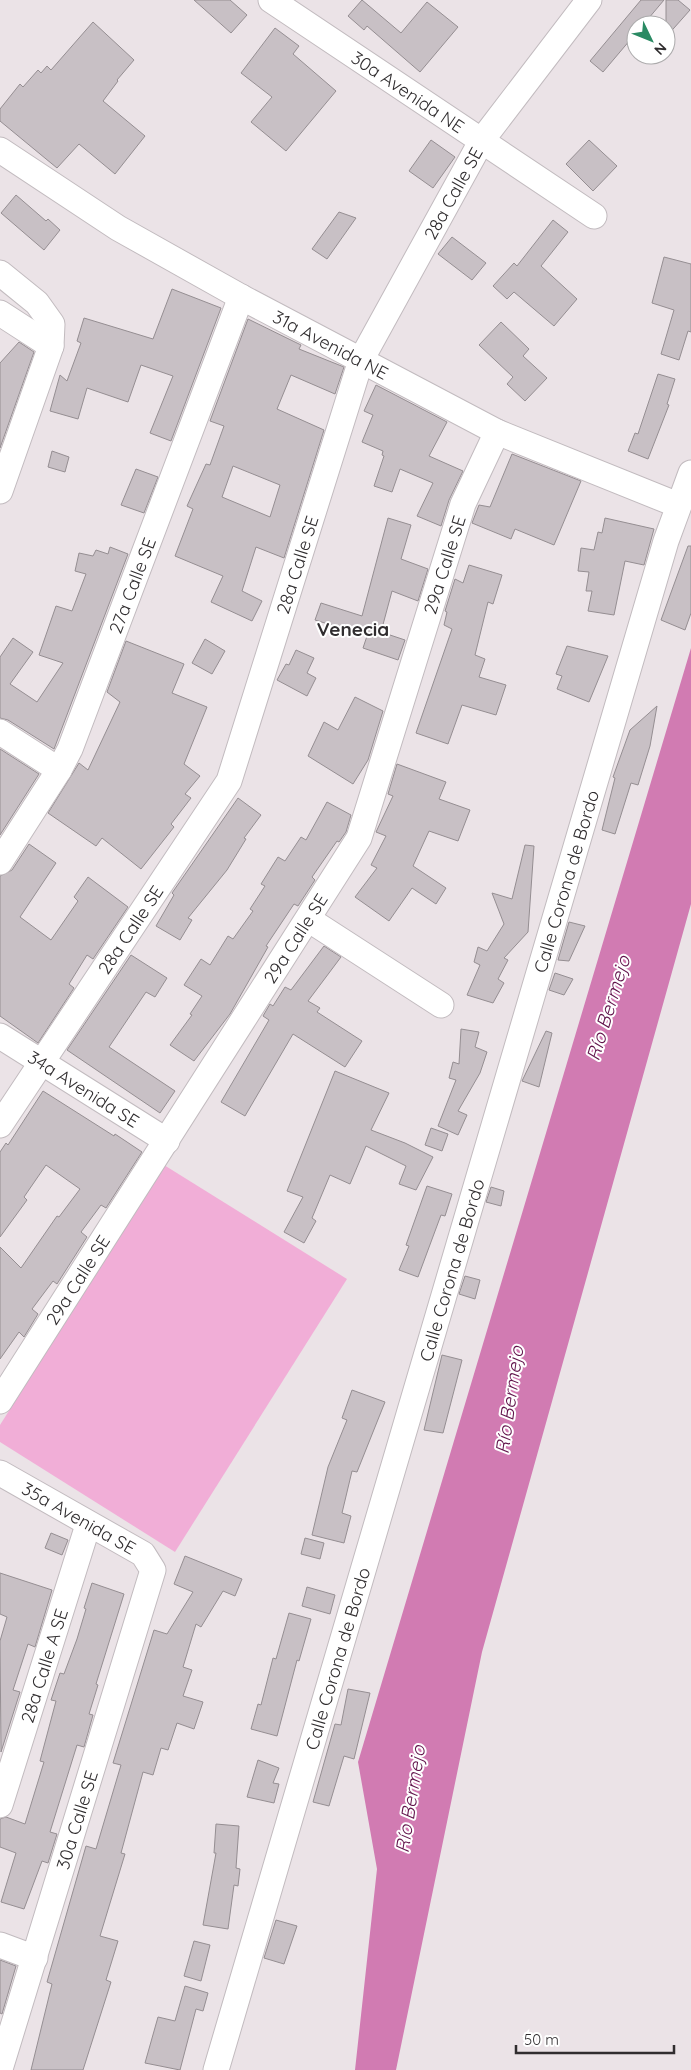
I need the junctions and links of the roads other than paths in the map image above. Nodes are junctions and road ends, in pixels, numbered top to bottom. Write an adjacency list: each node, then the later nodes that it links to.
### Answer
1 (271, 0): 3 (street, 30a Avenida NE)
2 (588, 0): 3 (street, 28a Calle SE)
3 (482, 140): 5 (street, 30a Avenida NE); 10 (street, 28a Calle SE)
4 (0, 150): 7 (street, 31a Avenida NE)
5 (594, 216)
6 (0, 273): 9 (street)
7 (241, 297): 10 (street, 31a Avenida NE); 16 (street, 27a Calle SE)
8 (0, 313): 9 (street)
9 (51, 346): 13 (street)
10 (361, 360): 11 (street, 31a Avenida NE); 21 (street, 28a Calle SE)
11 (497, 432): 14 (street, 31a Avenida NE); 18 (street, 29a Calle SE)
12 (691, 473): 14 (street, Calle Corona de Bordo)
13 (0, 491)
14 (678, 505): 32 (street, Calle Corona de Bordo)
15 (0, 732): 16 (street)
16 (59, 770): 17 (street, 27a Calle SE)
17 (0, 862)
18 (308, 919): 19 (street); 23 (street, 29a Calle SE)
19 (440, 1005)
20 (0, 1036): 21 (street, 34a Avenida SE)
21 (43, 1063): 22 (street, 28a Calle SE); 23 (street, 34a Avenida SE)
22 (0, 1126)
23 (167, 1142): 24 (street, 29a Calle SE)
24 (0, 1401)
25 (0, 1473): 26 (street, 35a Avenida SE)
26 (88, 1525): 27 (street, 35a Avenida SE); 28 (street, 28a Calle A SE)
27 (153, 1570): 30 (street, 30a Calle SE)
28 (0, 1805)
29 (0, 1945): 30 (street)
30 (35, 1958): 31 (street, 30a Calle SE)
31 (0, 2068)
32 (216, 2070)

